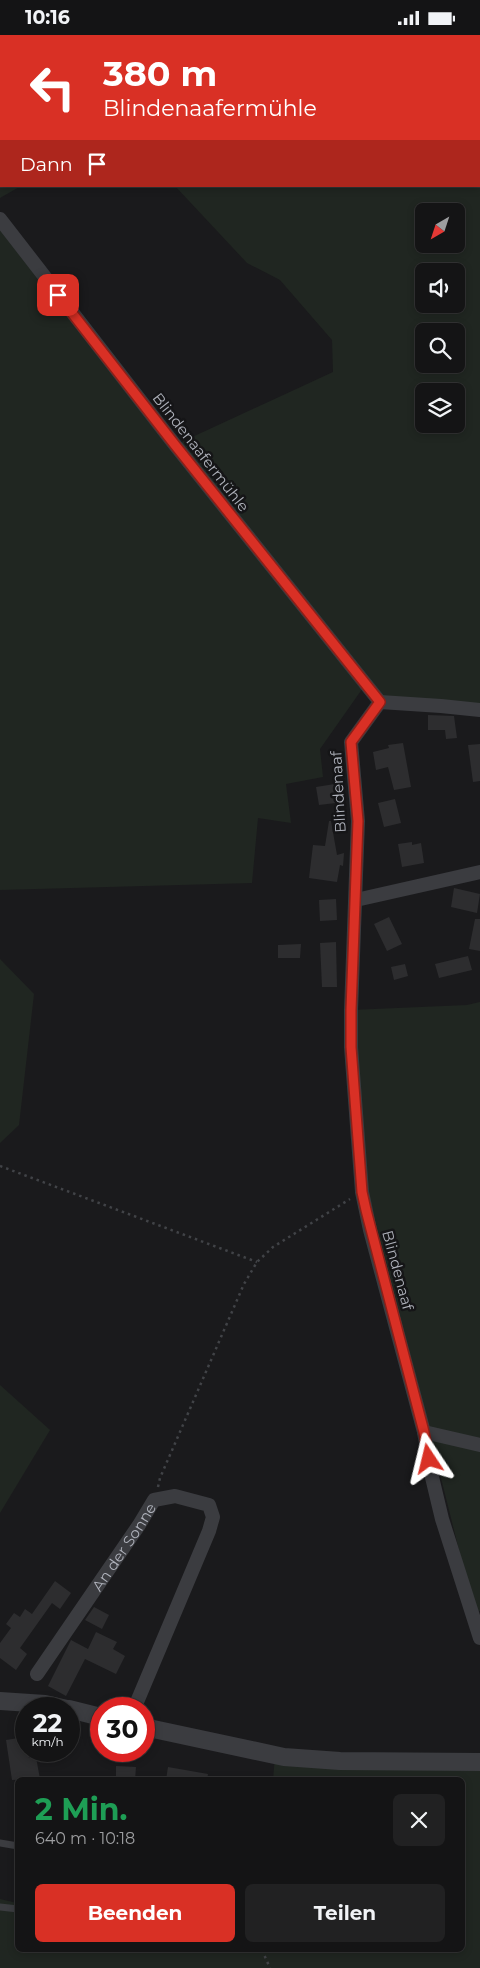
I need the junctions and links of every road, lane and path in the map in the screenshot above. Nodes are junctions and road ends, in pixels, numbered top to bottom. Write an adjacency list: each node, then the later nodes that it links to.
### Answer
1 (0, 219): 2 (street, Blindenaafermühle)
2 (380, 702): 3 (street); 5 (street, Blindenaaf)
3 (480, 711)
4 (480, 872): 5 (street)
5 (356, 900): 7 (street, Blindenaaf)
6 (0, 1166): 8 (path)
7 (362, 1192): 8 (path); 9 (street, Blindenaaf)
8 (257, 1262): 11 (path)
9 (424, 1432): 10 (street); 12 (street, Blindenaaf)
10 (480, 1445)
11 (161, 1499): 13 (street, An der Sonne); 14 (street, An der Sonne)
12 (480, 1638)
13 (37, 1674)
14 (139, 1697)
15 (0, 1701): 16 (street)
16 (15, 1702)
17 (155, 1729): 18 (street)
18 (480, 1761)
19 (0, 1843): 20 (lane)
20 (15, 1846)
21 (0, 1907): 22 (lane)
22 (15, 1909)
23 (263, 1952): 24 (path)
24 (270, 1968)

